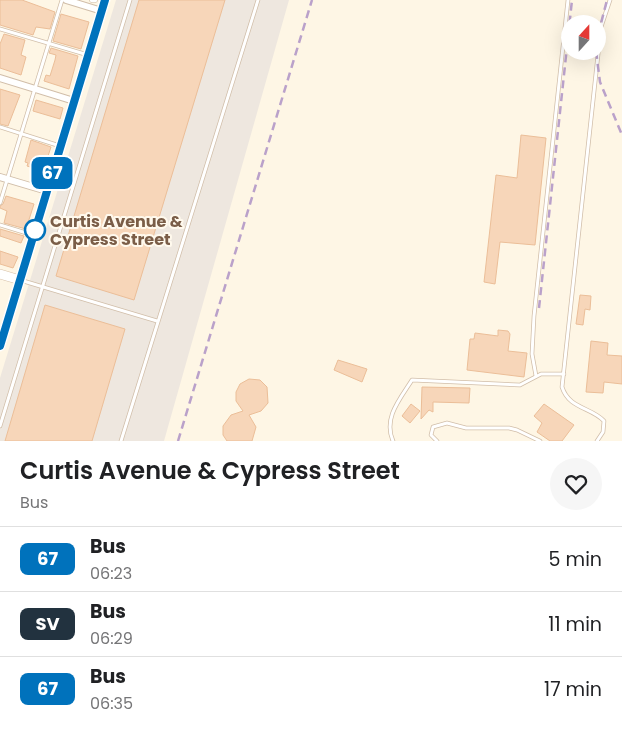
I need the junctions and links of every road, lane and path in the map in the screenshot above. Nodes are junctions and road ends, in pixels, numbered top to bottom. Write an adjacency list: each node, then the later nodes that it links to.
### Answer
1 (62, 0): 10 (lane)
2 (66, 0): 8 (street)
3 (105, 0): 8 (main road)
4 (130, 0): 26 (lane)
5 (258, 0): 27 (lane)
6 (568, 0): 31 (lane)
7 (610, 0): 30 (lane)
8 (102, 11): 11 (main road)
9 (0, 29): 10 (lane)
10 (48, 43): 11 (lane); 13 (lane)
11 (88, 55): 14 (main road)
12 (0, 78): 13 (street)
13 (34, 89): 14 (street); 16 (lane)
14 (74, 101): 17 (main road)
15 (0, 127): 16 (lane)
16 (21, 134): 17 (lane); 19 (lane)
17 (60, 146): 20 (main road)
18 (0, 177): 19 (street)
19 (7, 179): 20 (street); 21 (lane)
20 (47, 191): 23 (main road)
21 (0, 203)
22 (0, 225): 23 (lane)
23 (34, 235): 25 (main road)
24 (0, 274): 25 (main road)
25 (20, 280): 26 (lane); 28 (main road)
26 (43, 287): 27 (lane); 32 (lane)
27 (157, 321): 33 (lane)
28 (3, 325): 29 (main road)
29 (0, 346)
30 (564, 374): 31 (lane); 37 (lane)
31 (536, 376): 34 (lane)
32 (0, 426)
33 (121, 441)
34 (393, 441)
35 (437, 441): 36 (lane)
36 (540, 441)
37 (597, 441)

